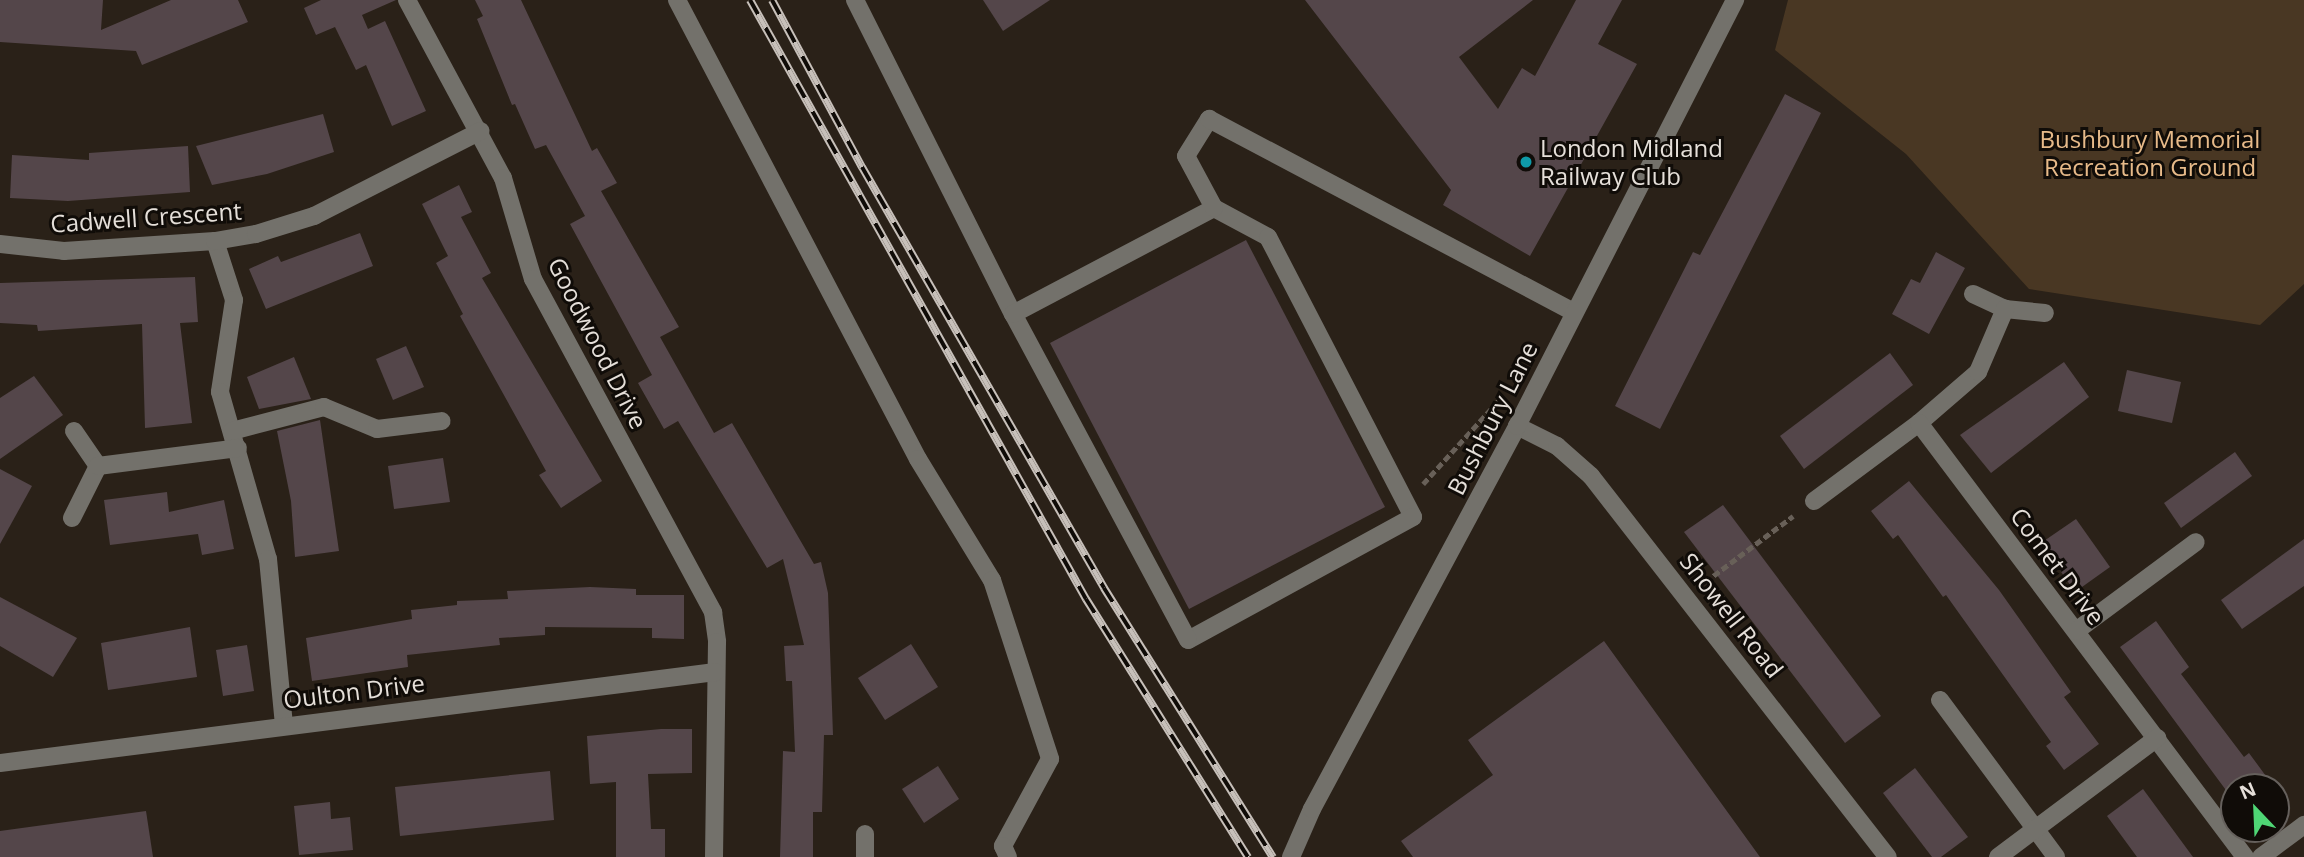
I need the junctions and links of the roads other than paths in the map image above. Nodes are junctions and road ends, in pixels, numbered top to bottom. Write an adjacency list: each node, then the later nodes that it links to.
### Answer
1 (407, 0): 5 (street, Goodwood Drive)
2 (677, 0): 34 (street)
3 (855, 0): 13 (street)
4 (1735, 0): 11 (street, Bushbury Lane)
5 (481, 131): 7 (street, Cadwell Crescent); 24 (street, Goodwood Drive)
6 (1214, 208): 11 (street); 13 (street); 13 (street)
7 (215, 241): 8 (street, Cadwell Crescent); 18 (street)
8 (0, 244)
9 (1973, 294): 10 (street)
10 (2005, 309): 12 (street); 15 (street)
11 (1574, 312): 16 (street, Bushbury Lane)
12 (2045, 313)
13 (1013, 314)
14 (442, 421): 18 (street)
15 (1919, 423): 20 (street); 23 (street, Comet Drive)
16 (1517, 426): 35 (street, Bushbury Lane); 36 (street, Showell Road)
17 (74, 431): 19 (street)
18 (235, 439): 19 (street); 26 (street)
19 (98, 466): 21 (street)
20 (1814, 501)
21 (72, 518)
22 (2196, 541): 23 (street)
23 (2076, 631): 27 (street, Comet Drive)
24 (715, 672): 26 (street, Oulton Drive); 32 (street, Goodwood Drive)
25 (1940, 700): 30 (street)
26 (284, 724): 28 (street, Oulton Drive)
27 (2157, 738): 30 (street); 39 (street, Comet Drive)
28 (0, 762)
29 (2304, 825): 40 (street)
30 (2035, 829): 37 (street); 38 (street)
31 (865, 834): 33 (street)
32 (714, 857)
33 (865, 857)
34 (1007, 857)
35 (1292, 857)
36 (1888, 857)
37 (1998, 857)
38 (2056, 857)
39 (2245, 857)
40 (2261, 857)

